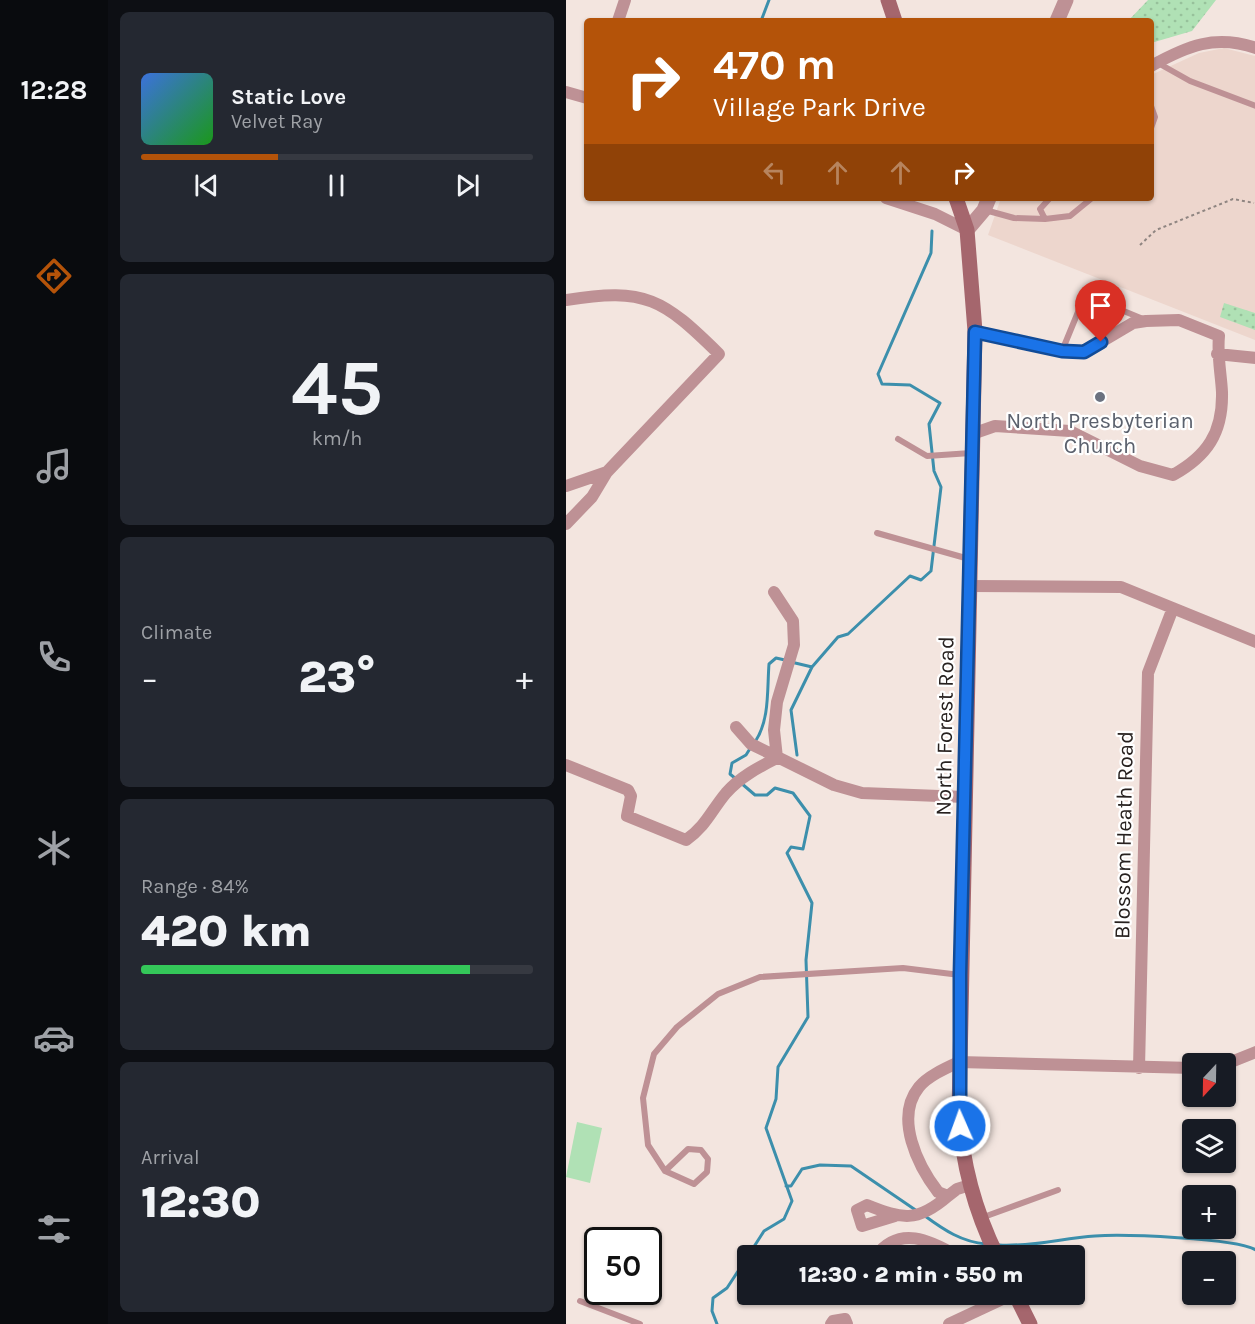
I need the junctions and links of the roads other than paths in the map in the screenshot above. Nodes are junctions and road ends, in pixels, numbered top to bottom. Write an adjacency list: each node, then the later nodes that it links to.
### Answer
1 (625, 0): 4 (street)
2 (888, 0): 5 (main road)
3 (1066, 0): 6 (street)
4 (619, 18)
5 (894, 18)
6 (1058, 18)
7 (1256, 48): 8 (street)
8 (1154, 65): 11 (lane)
9 (566, 92): 10 (street)
10 (584, 98)
11 (1256, 106)
12 (895, 201): 18 (street)
13 (957, 201): 18 (main road, North Forest Road)
14 (1047, 201): 17 (lane)
15 (1088, 201): 17 (lane)
16 (986, 204): 17 (lane); 18 (street)
17 (1045, 219)
18 (967, 230): 21 (main road, North Forest Road)
19 (566, 300): 28 (street)
20 (1146, 321): 22 (street); 22 (lane); 23 (street)
21 (975, 332): 22 (street); 25 (main road, North Forest Road)
22 (1062, 351)
23 (1217, 354): 24 (street); 25 (street)
24 (1256, 358)
25 (972, 434): 27 (main road, North Forest Road)
26 (898, 439): 27 (lane)
27 (972, 453): 32 (main road, North Forest Road)
28 (607, 472): 29 (street); 30 (street)
29 (566, 486)
30 (566, 524)
31 (877, 533): 32 (lane)
32 (969, 559): 33 (main road, North Forest Road)
33 (969, 586): 35 (street); 40 (main road, North Forest Road)
34 (774, 592): 38 (street)
35 (1173, 608): 36 (street); 45 (street, Blossom Heath Road)
36 (1256, 642)
37 (736, 727): 38 (street)
38 (778, 758): 39 (street); 40 (street)
39 (566, 765)
40 (965, 797): 41 (main road, North Forest Road)
41 (960, 975): 44 (main road, North Forest Road); 47 (lane)
42 (1256, 1052): 43 (street)
43 (1236, 1060)
44 (959, 1062): 45 (street); 48 (main road, North Forest Road); 50 (street)
45 (1139, 1068): 46 (street)
46 (1182, 1068)
47 (665, 1171): 47 (lane)
48 (970, 1185): 50 (street); 52 (main road, North Forest Road)
49 (1058, 1190): 52 (lane)
50 (948, 1196): 51 (street)
51 (895, 1215)
52 (981, 1218): 55 (main road, North Forest Road)
53 (885, 1245): 54 (street)
54 (935, 1245)
55 (992, 1245)
56 (580, 1301): 59 (lane)
57 (990, 1305): 62 (street)
58 (1020, 1305): 63 (main road)
59 (640, 1324)
60 (831, 1324): 61 (street)
61 (847, 1324)
62 (949, 1324)
63 (1030, 1324)

